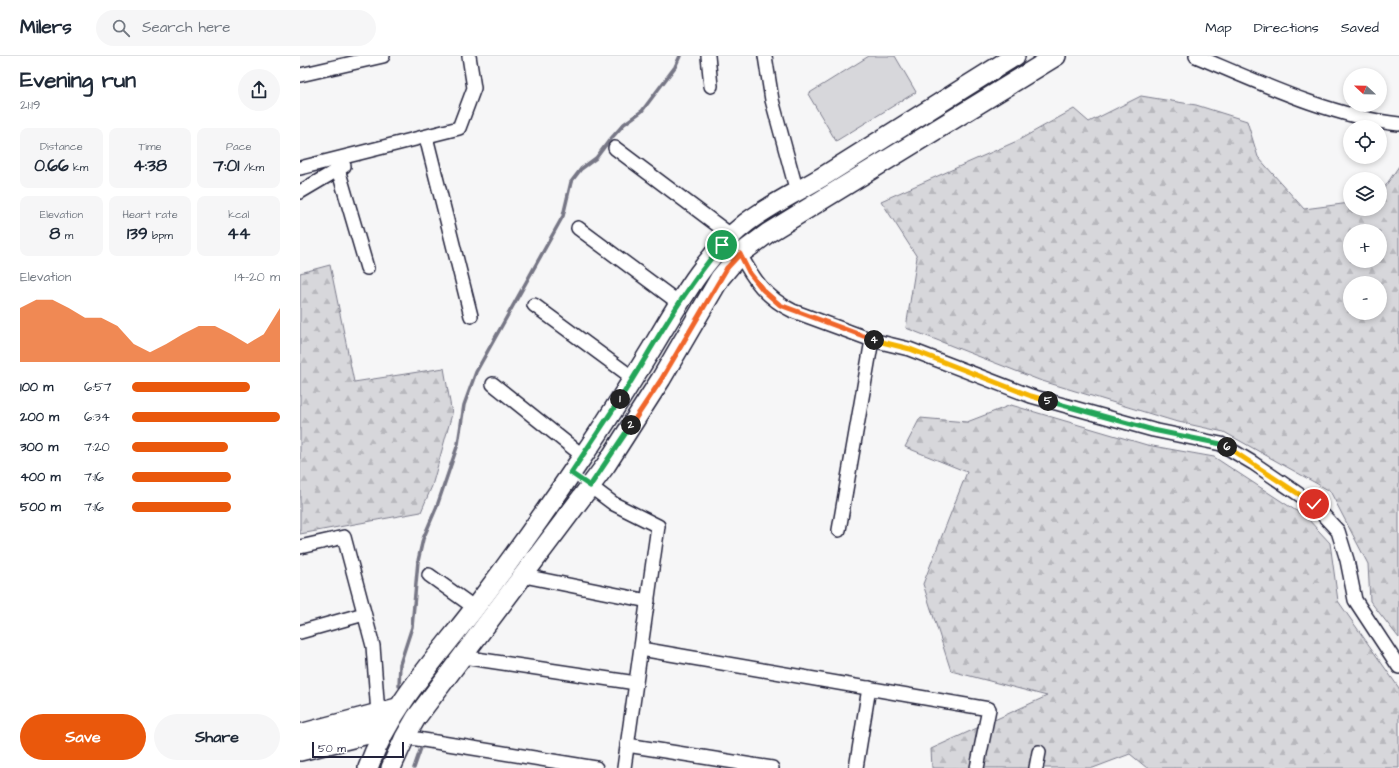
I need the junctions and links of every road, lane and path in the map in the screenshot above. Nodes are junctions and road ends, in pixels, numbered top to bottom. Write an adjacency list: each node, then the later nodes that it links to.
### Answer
1 (383, 56): 9 (street)
2 (468, 56): 13 (street)
3 (708, 56): 10 (street)
4 (765, 56): 19 (street)
5 (1015, 56): 8 (main road)
6 (1056, 56): 11 (main road)
7 (1196, 56): 12 (street)
8 (994, 69): 11 (main road); 19 (main road)
9 (300, 75)
10 (711, 86)
11 (1003, 88): 22 (main road)
12 (1399, 124)
13 (426, 137): 15 (street); 26 (street)
14 (615, 148): 21 (street)
15 (366, 152): 16 (street); 17 (street)
16 (300, 168)
17 (338, 169): 18 (street); 23 (street)
18 (300, 192)
19 (797, 192): 21 (main road)
20 (578, 228): 24 (street)
21 (732, 236): 24 (main road)
22 (740, 254): 27 (street); 32 (main road)
23 (367, 268)
24 (679, 303): 28 (main road)
25 (534, 305): 28 (street)
26 (471, 316)
27 (872, 340): 33 (street); 43 (street)
28 (633, 378): 30 (main road)
29 (493, 384): 30 (street)
30 (583, 456): 31 (main road)
31 (571, 473): 32 (main road); 38 (main road)
32 (590, 486): 36 (main road); 37 (street)
33 (839, 530)
34 (300, 547): 39 (street)
35 (429, 575): 38 (street)
36 (524, 576): 37 (street); 42 (main road)
37 (648, 601): 41 (street)
38 (475, 608): 46 (main road)
39 (364, 614): 40 (street); 46 (street)
40 (300, 632)
41 (641, 649): 44 (street); 45 (street)
42 (463, 657): 44 (street); 48 (main road)
43 (1399, 667)
44 (636, 684): 49 (street)
45 (869, 688): 58 (street); 59 (street)
46 (381, 722): 47 (main road); 50 (main road); 53 (main road)
47 (300, 734)
48 (405, 737): 54 (main road); 55 (street)
49 (627, 745): 52 (street); 56 (street)
50 (300, 752)
51 (1039, 752): 60 (street)
52 (750, 766): 57 (street)
53 (368, 768)
54 (391, 768)
55 (596, 768)
56 (624, 768)
57 (772, 768)
58 (856, 768)
59 (977, 768)
60 (1036, 768)

